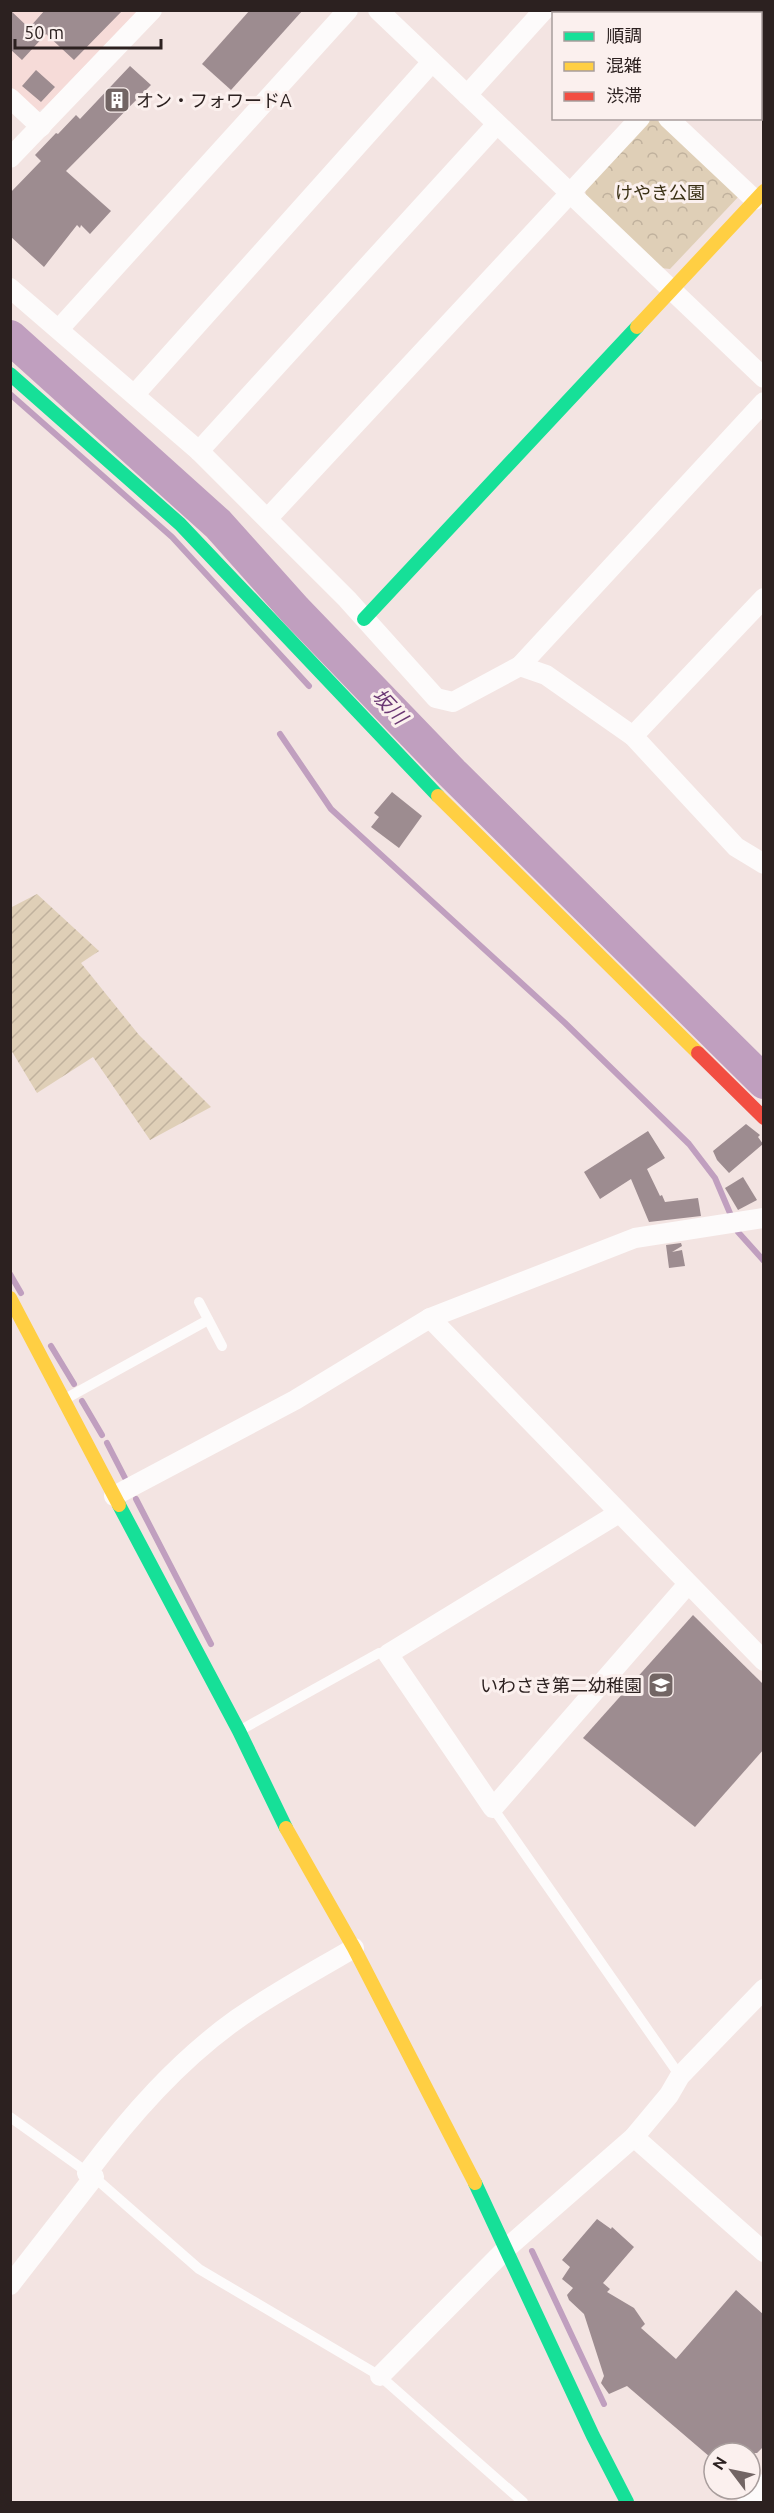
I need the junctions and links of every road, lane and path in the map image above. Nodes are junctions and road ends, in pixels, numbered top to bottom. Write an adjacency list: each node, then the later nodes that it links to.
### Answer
1 (152, 10): 11 (street)
2 (348, 10): 17 (street)
3 (378, 10): 5 (street)
4 (544, 10): 6 (street)
5 (432, 62): 6 (street); 20 (street)
6 (467, 95): 10 (street)
7 (10, 98): 11 (street)
8 (638, 120): 13 (street)
9 (670, 120): 14 (street)
10 (497, 124): 13 (street); 22 (street)
11 (41, 127): 12 (street)
12 (10, 158)
13 (571, 193): 16 (street); 23 (street)
14 (759, 195): 16 (street)
15 (10, 288): 17 (street)
16 (672, 289): 19 (street); 25 (street)
17 (58, 329): 20 (street)
18 (10, 374): 29 (street)
19 (764, 378)
20 (135, 394): 22 (street)
21 (764, 402): 26 (street)
22 (199, 451): 23 (street)
23 (268, 518): 25 (street)
24 (764, 598): 27 (street)
25 (364, 619): 26 (street)
26 (520, 666): 27 (street)
27 (633, 736): 28 (street)
28 (764, 864)
29 (764, 1118)
30 (764, 1218): 33 (street)
31 (10, 1298): 36 (street)
32 (199, 1302): 34 (lane)
33 (430, 1318): 37 (street); 38 (street)
34 (208, 1320): 35 (lane); 36 (lane)
35 (222, 1346)
36 (64, 1400): 37 (street)
37 (114, 1496): 42 (street)
38 (619, 1513): 39 (street); 40 (street)
39 (688, 1584): 41 (street); 43 (street)
40 (388, 1654): 42 (lane); 43 (street)
41 (764, 1661)
42 (239, 1731): 44 (street)
43 (493, 1808): 46 (lane)
44 (354, 1948): 49 (street); 50 (street)
45 (764, 1989): 46 (street)
46 (680, 2076): 48 (street)
47 (10, 2117): 49 (lane)
48 (634, 2137): 50 (street); 51 (street)
49 (90, 2175): 52 (street); 53 (lane)
50 (507, 2248): 53 (street); 56 (street)
51 (764, 2252)
52 (10, 2285)
53 (380, 2376): 55 (lane)
54 (764, 2484): 57 (street)
55 (524, 2502)
56 (627, 2502)
57 (747, 2502)

